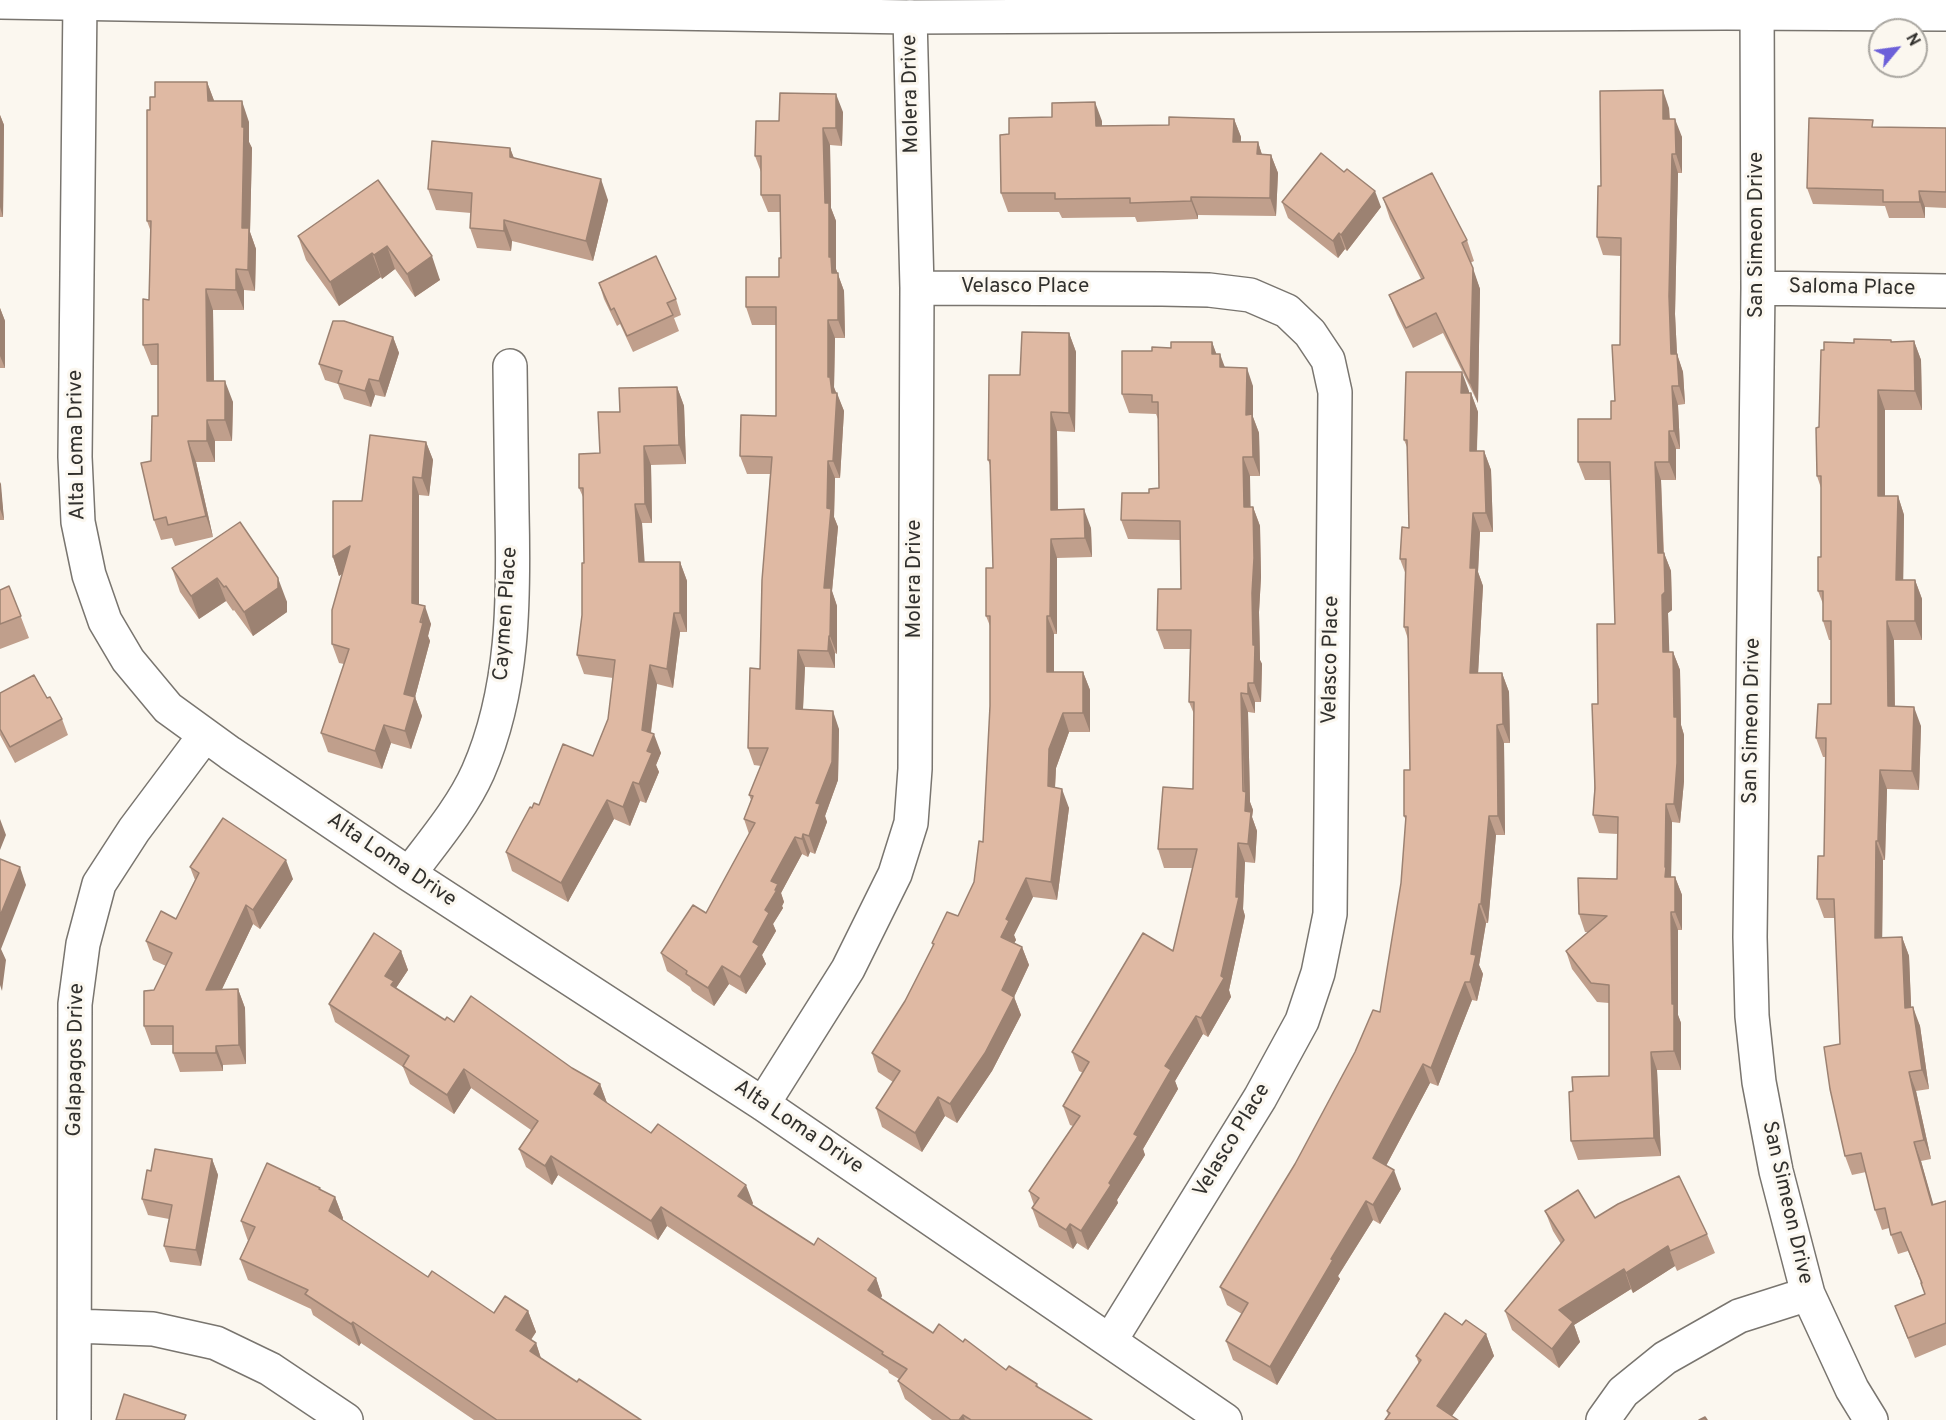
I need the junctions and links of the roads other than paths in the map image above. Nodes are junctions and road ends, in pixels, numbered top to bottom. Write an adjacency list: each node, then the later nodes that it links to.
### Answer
1 (80, 1): 2 (street); 5 (street); 10 (street, Alta Loma Drive)
2 (0, 2)
3 (1757, 6): 4 (street); 5 (street); 7 (street, San Simeon Drive)
4 (1946, 14)
5 (910, 17): 6 (street, Molera Drive)
6 (917, 288): 12 (street, Molera Drive); 15 (street, Velasco Place)
7 (1758, 288): 8 (street, Saloma Place); 13 (street, San Simeon Drive)
8 (1946, 291)
9 (510, 366): 11 (street, Caymen Place)
10 (205, 735): 11 (street, Alta Loma Drive); 14 (street, Galapagos Drive)
11 (410, 874): 12 (street, Alta Loma Drive)
12 (763, 1104): 15 (street, Alta Loma Drive)
13 (1808, 1294): 19 (street); 20 (street, San Simeon Drive)
14 (75, 1326): 16 (street, Galapagos Drive); 17 (street)
15 (1110, 1341): 18 (street, Alta Loma Drive)
16 (74, 1420)
17 (346, 1420)
18 (1224, 1420)
19 (1602, 1420)
20 (1871, 1420)

